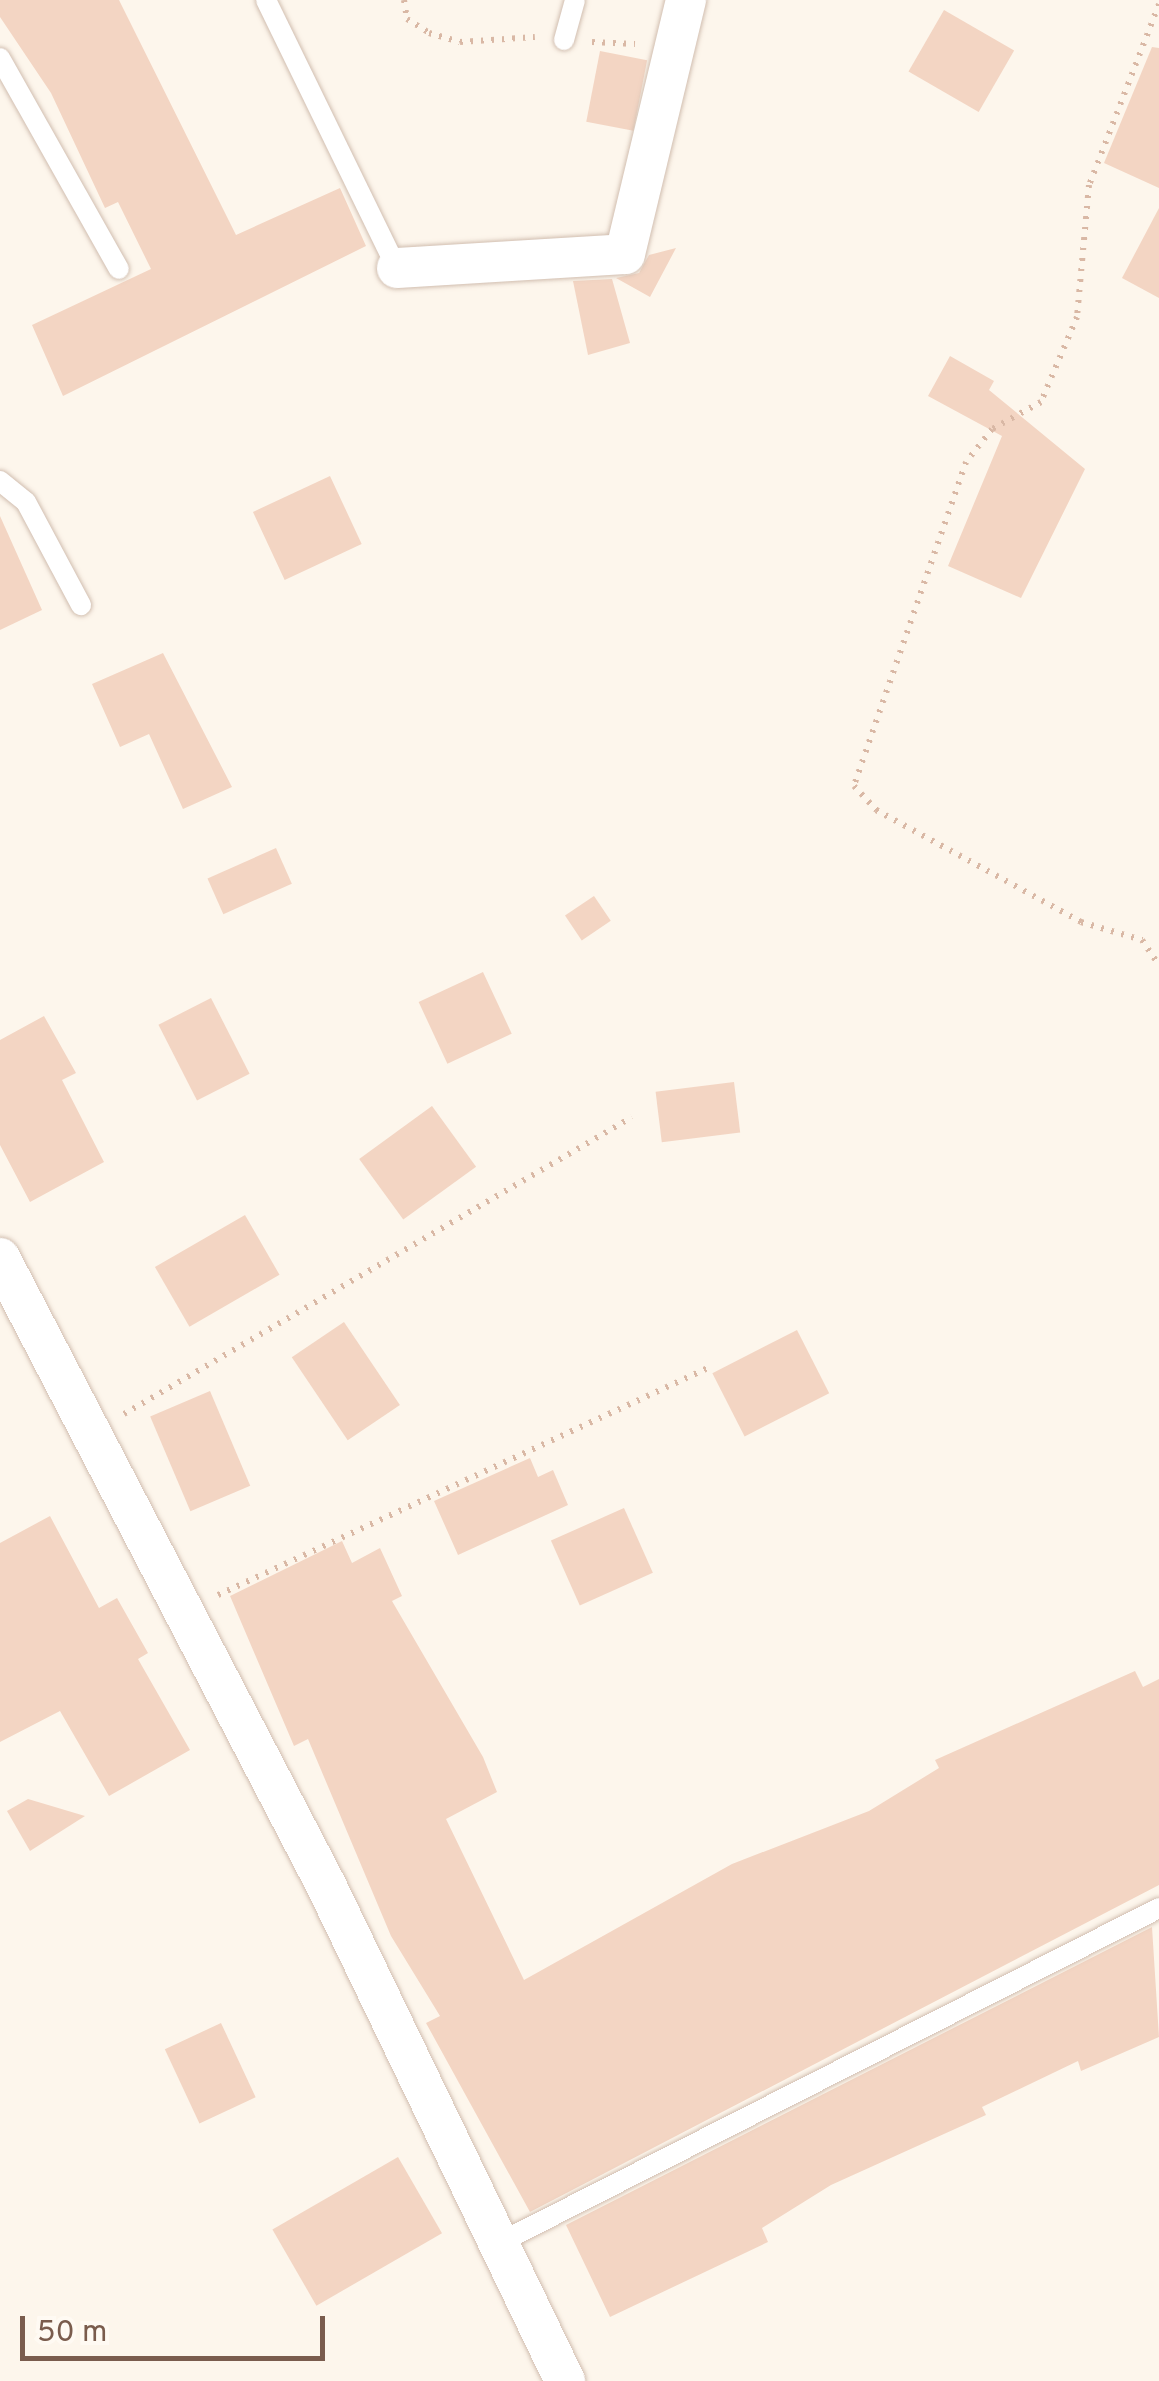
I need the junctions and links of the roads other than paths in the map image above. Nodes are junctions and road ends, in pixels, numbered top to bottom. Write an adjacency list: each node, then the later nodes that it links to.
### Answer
1 (266, 0): 6 (lane)
2 (575, 0): 4 (lane)
3 (686, 0): 6 (street)
4 (564, 40)
5 (0, 58): 7 (lane)
6 (397, 268)
7 (119, 269)
8 (0, 481): 9 (lane)
9 (81, 606)
10 (0, 1258): 12 (street)
11 (1159, 1908): 12 (lane)
12 (499, 2243): 13 (street)
13 (565, 2381)

